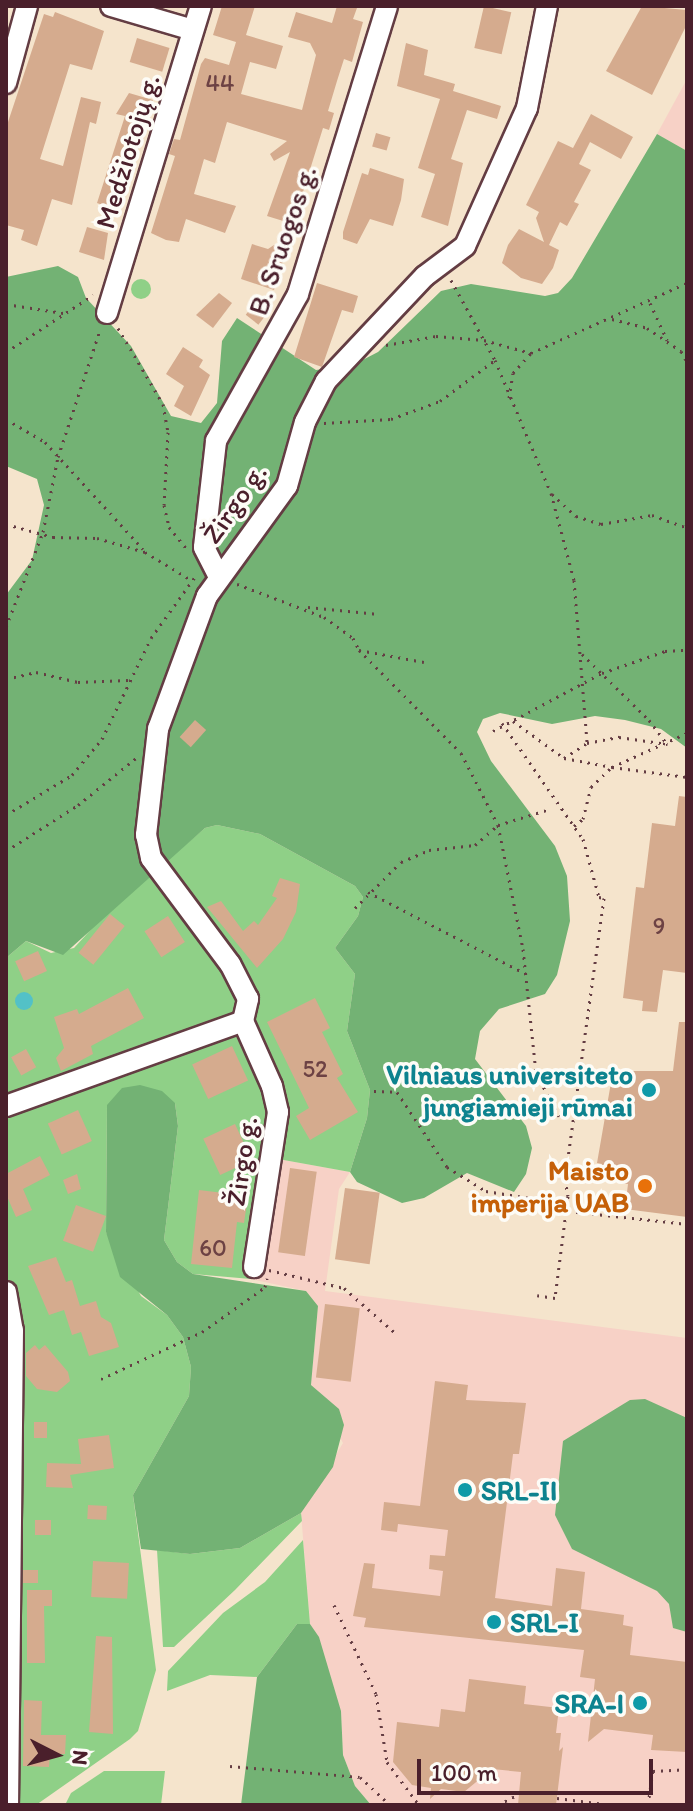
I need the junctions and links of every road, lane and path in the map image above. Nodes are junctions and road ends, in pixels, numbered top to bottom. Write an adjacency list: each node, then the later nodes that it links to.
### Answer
1 (27, 6): 7 (street)
2 (111, 6): 6 (street)
3 (201, 6): 6 (street, Medžiotojų g.)
4 (387, 6): 31 (street, B. Sruogos g.)
5 (547, 6): 8 (street, Žirgo g.)
6 (193, 30): 12 (street, Medžiotojų g.)
7 (6, 83)
8 (443, 266): 15 (path); 17 (street, Žirgo g.)
9 (687, 283): 10 (path)
10 (650, 303): 14 (path); 16 (path)
11 (6, 304): 13 (path)
12 (108, 309): 13 (path); 25 (path); 31 (path)
13 (63, 313): 18 (path)
14 (612, 319): 16 (path); 19 (path)
15 (484, 340): 17 (path); 19 (path); 20 (path)
16 (667, 340): 21 (path)
17 (358, 350): 24 (street, Žirgo g.)
18 (6, 352)
19 (531, 353): 22 (path)
20 (495, 360): 22 (path); 24 (path)
21 (687, 362)
22 (509, 399): 26 (path)
23 (6, 419): 25 (path)
24 (305, 422): 31 (street, Žirgo g.)
25 (58, 457): 29 (path); 30 (path)
26 (551, 493): 28 (path); 38 (path)
27 (6, 524): 29 (path)
28 (687, 528)
29 (43, 532): 30 (path); 35 (path)
30 (145, 552): 32 (path)
31 (211, 566): 32 (path); 33 (path); 48 (street, Žirgo g.)
32 (191, 580): 42 (path)
33 (304, 607): 34 (path); 36 (path)
34 (379, 614)
35 (6, 627)
36 (359, 650): 39 (path); 56 (path)
37 (687, 650): 40 (path)
38 (581, 652): 40 (path); 43 (path)
39 (424, 662)
40 (602, 673): 43 (path); 50 (path)
41 (6, 679): 42 (path)
42 (128, 680): 55 (path)
43 (585, 681): 44 (path); 49 (path)
44 (513, 721): 45 (path); 51 (path)
45 (502, 723): 46 (path); 57 (path)
46 (493, 731)
47 (687, 733): 50 (path)
48 (155, 740): 58 (path); 62 (street, Žirgo g.)
49 (587, 743): 50 (path); 51 (path)
50 (667, 744): 52 (path)
51 (564, 758): 52 (path)
52 (612, 767): 53 (path); 57 (path)
53 (687, 777)
54 (550, 809): 56 (path)
55 (6, 815)
56 (498, 825): 59 (path); 61 (path)
57 (574, 826): 67 (path)
58 (6, 851)
59 (368, 892): 60 (path); 61 (path)
60 (355, 908)
61 (526, 974): 65 (path)
62 (243, 1021): 64 (street); 69 (street, Žirgo g.)
63 (374, 1091): 66 (path)
64 (6, 1106)
65 (559, 1116)
66 (548, 1201)
67 (566, 1211): 68 (path); 71 (path)
68 (687, 1224)
69 (262, 1268): 72 (path); 73 (path)
70 (6, 1292): 80 (street)
71 (537, 1295)
72 (394, 1332)
73 (101, 1379)
74 (334, 1605): 82 (path)
75 (230, 1766): 81 (path)
76 (687, 1769): 85 (path)
77 (519, 1794): 79 (path)
78 (557, 1798): 84 (path)
79 (506, 1803): 83 (path)
80 (8, 1805)
81 (390, 1805)
82 (419, 1805)
83 (498, 1805)
84 (613, 1805)
85 (648, 1805)

